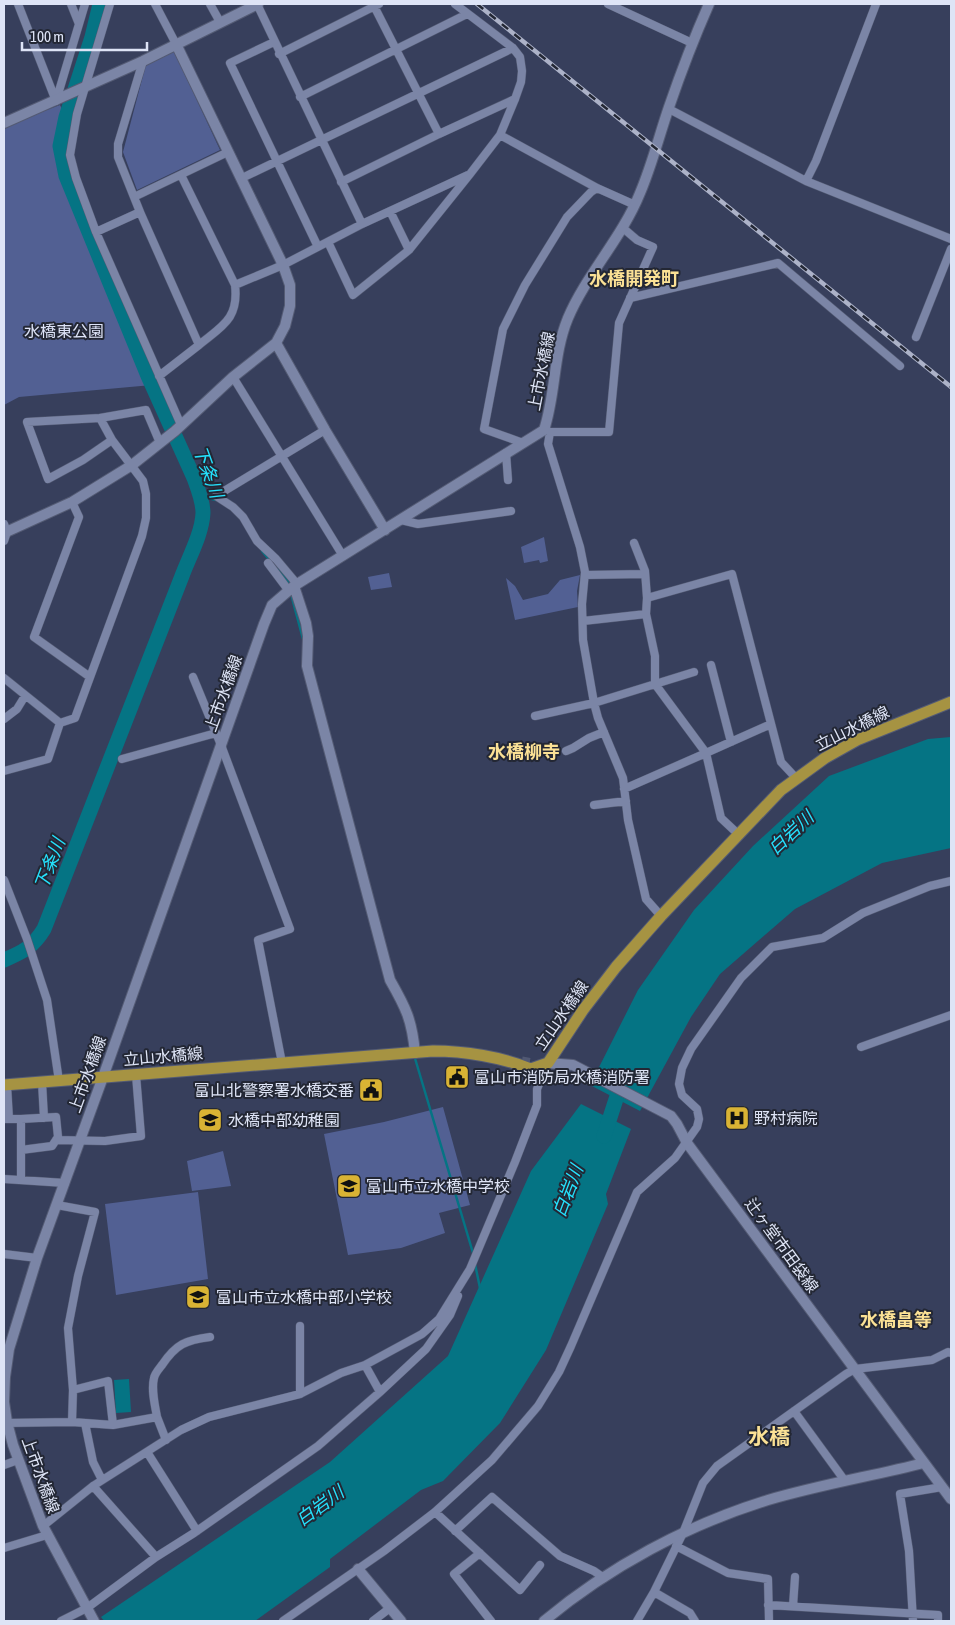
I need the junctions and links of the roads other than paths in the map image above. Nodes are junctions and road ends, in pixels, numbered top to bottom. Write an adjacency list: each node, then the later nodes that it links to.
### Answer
1 (18, 4): 28 (street)
2 (71, 4): 17 (street)
3 (85, 4): 17 (street)
4 (110, 4): 25 (street)
5 (154, 4): 20 (street)
6 (210, 4): 16 (street)
7 (257, 4): 16 (main road); 18 (street)
8 (455, 4): 15 (street)
9 (608, 4): 14 (street)
10 (632, 4): 14 (street)
11 (709, 4): 19 (main road, 上市水橋線)
12 (876, 4): 40 (street)
13 (377, 5): 22 (street); 23 (street)
14 (628, 12): 19 (street)
15 (467, 14): 21 (street); 22 (street)
16 (220, 22): 20 (main road)
17 (79, 24): 28 (street)
18 (274, 42): 23 (street); 36 (street)
19 (692, 43): 30 (main road, 上市水橋線)
20 (176, 44): 24 (main road); 35 (main road)
21 (513, 48): 26 (street); 29 (street)
22 (396, 49): 26 (street); 27 (street)
23 (280, 54): 27 (street)
24 (143, 61): 25 (main road); 43 (street)
25 (83, 88): 28 (main road); 49 (street)
26 (418, 93): 32 (street); 34 (street)
27 (300, 96): 34 (street)
28 (59, 99): 31 (main road)
29 (515, 99): 32 (street); 33 (street)
30 (668, 109): 40 (street); 44 (main road, 上市水橋線)
31 (4, 123)
32 (439, 134): 41 (street)
33 (500, 135): 37 (street); 42 (street)
34 (321, 139): 36 (street); 41 (street)
35 (228, 152): 38 (street); 39 (main road)
36 (276, 161): 39 (street); 52 (street)
37 (470, 174): 46 (street); 54 (street)
38 (181, 175): 43 (street); 56 (street)
39 (242, 178): 55 (main road)
40 (806, 181): 50 (street)
41 (342, 182): 47 (street)
42 (597, 188): 44 (street); 70 (street)
43 (134, 197): 45 (street)
44 (635, 204): 48 (main road, 上市水橋線)
45 (140, 212): 49 (street); 60 (street)
46 (390, 212): 47 (street); 54 (street)
47 (362, 224): 51 (street)
48 (623, 228): 57 (street); 67 (main road, 上市水橋線)
49 (96, 232): 62 (street)
50 (951, 240)
51 (328, 242): 52 (street); 54 (street)
52 (318, 247): 55 (street)
53 (951, 249): 58 (street)
54 (409, 250)
55 (283, 264): 56 (street); 59 (main road)
56 (235, 285): 60 (street)
57 (630, 298): 61 (street); 67 (street)
58 (916, 337)
59 (276, 343): 63 (main road); 66 (main road)
60 (199, 345): 62 (street)
61 (900, 366)
62 (159, 376): 65 (street)
63 (234, 377): 65 (main road); 72 (street)
64 (100, 418): 68 (street); 68 (street); 69 (street)
65 (178, 428): 69 (main road)
66 (326, 430): 72 (street); 78 (main road)
67 (547, 431): 70 (main road, 上市水橋線); 84 (street)
68 (112, 440): 73 (street)
69 (162, 441): 73 (main road)
70 (523, 443): 71 (main road, 上市水橋線)
71 (506, 453): 74 (street); 77 (main road, 上市水橋線)
72 (282, 456): 81 (street); 85 (street)
73 (132, 465): 75 (main road); 91 (street)
74 (508, 480)
75 (72, 502): 79 (main road); 91 (street)
76 (511, 511): 77 (street)
77 (400, 520): 78 (main road, 上市水橋線)
78 (385, 530): 81 (main road, 上市水橋線)
79 (5, 532)
80 (634, 543): 83 (street)
81 (343, 556): 85 (main road, 上市水橋線)
82 (268, 563): 85 (street)
83 (645, 574): 84 (street); 86 (street)
84 (584, 575): 88 (street)
85 (293, 587): 105 (main road, 上市水橋線); 120 (main road)
86 (647, 598): 87 (street); 101 (street)
87 (646, 614): 88 (street); 94 (street)
88 (583, 621): 97 (street)
89 (711, 665): 104 (street)
90 (694, 672): 94 (street)
91 (90, 677): 100 (street)
92 (193, 677): 103 (street)
93 (4, 678): 95 (street)
94 (656, 684): 97 (street); 107 (street)
95 (25, 696): 99 (street); 100 (street)
96 (951, 702): 110 (main road, 立山水橋線)
97 (594, 703): 98 (street); 102 (street)
98 (535, 716)
99 (4, 719)
100 (60, 724): 109 (street)
101 (771, 724): 104 (street); 110 (street)
102 (604, 732): 106 (street); 111 (street)
103 (216, 733): 105 (street); 108 (street)
104 (731, 742): 107 (street)
105 (221, 745): 121 (street); 124 (main road, 上市水橋線)
106 (566, 751)
107 (706, 753): 111 (street); 114 (street)
108 (122, 758)
109 (4, 771)
110 (796, 778): 114 (main road, 立山水橋線)
111 (624, 789): 112 (street)
112 (626, 801): 113 (street); 117 (street)
113 (594, 805)
114 (738, 834): 117 (main road, 立山水橋線)
115 (4, 880): 125 (street)
116 (951, 881): 133 (street)
117 (661, 916): 122 (main road, 立山水橋線)
118 (951, 1015): 119 (street)
119 (862, 1046)
120 (415, 1052): 121 (main road, 立山水橋線); 122 (main road, 立山水橋線)
121 (282, 1063): 123 (main road, 立山水橋線)
122 (548, 1063): 133 (main road, 辻ヶ堂市田袋線); 141 (street)
123 (136, 1075): 124 (main road, 立山水橋線); 132 (street)
124 (102, 1077): 125 (main road, 立山水橋線); 132 (main road, 上市水橋線)
125 (59, 1081): 126 (main road, 立山水橋線)
126 (42, 1082): 127 (main road, 立山水橋線); 128 (street)
127 (6, 1085): 129 (street)
128 (44, 1118): 130 (street); 131 (street)
129 (7, 1119): 130 (street)
130 (21, 1119): 134 (street)
131 (56, 1140): 132 (street); 134 (street)
132 (78, 1141): 137 (main road, 上市水橋線)
133 (687, 1143): 147 (main road, 辻ヶ堂市田袋線); 167 (street)
134 (21, 1150): 136 (street)
135 (4, 1179): 136 (street)
136 (21, 1180): 137 (street)
137 (65, 1183): 138 (main road, 上市水橋線)
138 (57, 1205): 140 (main road, 上市水橋線); 148 (street)
139 (4, 1254): 140 (street)
140 (37, 1258): 144 (main road, 上市水橋線)
141 (470, 1269): 146 (street); 149 (street)
142 (300, 1326): 150 (street)
143 (210, 1337): 152 (street)
144 (6, 1349): 153 (main road, 上市水橋線)
145 (951, 1353): 147 (street)
146 (364, 1365): 149 (street); 150 (street)
147 (855, 1369): 151 (street); 160 (main road, 辻ヶ堂市田袋線)
148 (73, 1390): 154 (street); 156 (street)
149 (380, 1392): 169 (street)
150 (300, 1394): 157 (street)
151 (794, 1411): 163 (street); 171 (street)
152 (157, 1417): 156 (street); 157 (street)
153 (5, 1422): 154 (street); 159 (main road, 上市水橋線)
154 (72, 1422): 155 (street)
155 (85, 1423): 156 (street); 162 (street)
156 (112, 1425)
157 (166, 1440): 158 (street)
158 (147, 1452): 162 (street); 169 (street)
159 (18, 1460): 161 (street); 168 (main road, 上市水橋線)
160 (924, 1463): 163 (main road); 165 (main road, 辻ヶ堂市田袋線)
161 (4, 1465)
162 (102, 1480): 164 (street)
163 (845, 1481): 171 (main road)
164 (93, 1486): 168 (street); 175 (street)
165 (942, 1487): 166 (main road, 辻ヶ堂市田袋線); 185 (street)
166 (951, 1499)
167 (435, 1512): 170 (street); 177 (street)
168 (45, 1531): 173 (street); 184 (main road, 上市水橋線)
169 (197, 1531): 175 (street)
170 (455, 1531): 174 (street); 179 (street)
171 (683, 1533): 172 (street); 179 (main road)
172 (676, 1546): 180 (street); 181 (street)
173 (4, 1548)
174 (480, 1554): 176 (street); 190 (street)
175 (156, 1556): 184 (street)
176 (540, 1565)
177 (358, 1569): 183 (main road); 187 (street)
178 (795, 1577): 182 (street)
179 (604, 1578): 191 (main road)
180 (654, 1592): 192 (street); 193 (street)
181 (768, 1605): 182 (street); 194 (street)
182 (793, 1606): 185 (street)
183 (390, 1608): 188 (street); 189 (main road)
184 (90, 1615): 186 (street)
185 (913, 1617): 195 (street)
186 (61, 1621)
187 (283, 1621)
188 (373, 1621)
189 (401, 1621)
190 (491, 1621)
191 (544, 1621)
192 (637, 1621)
193 (695, 1621)
194 (769, 1621)
195 (938, 1621)

